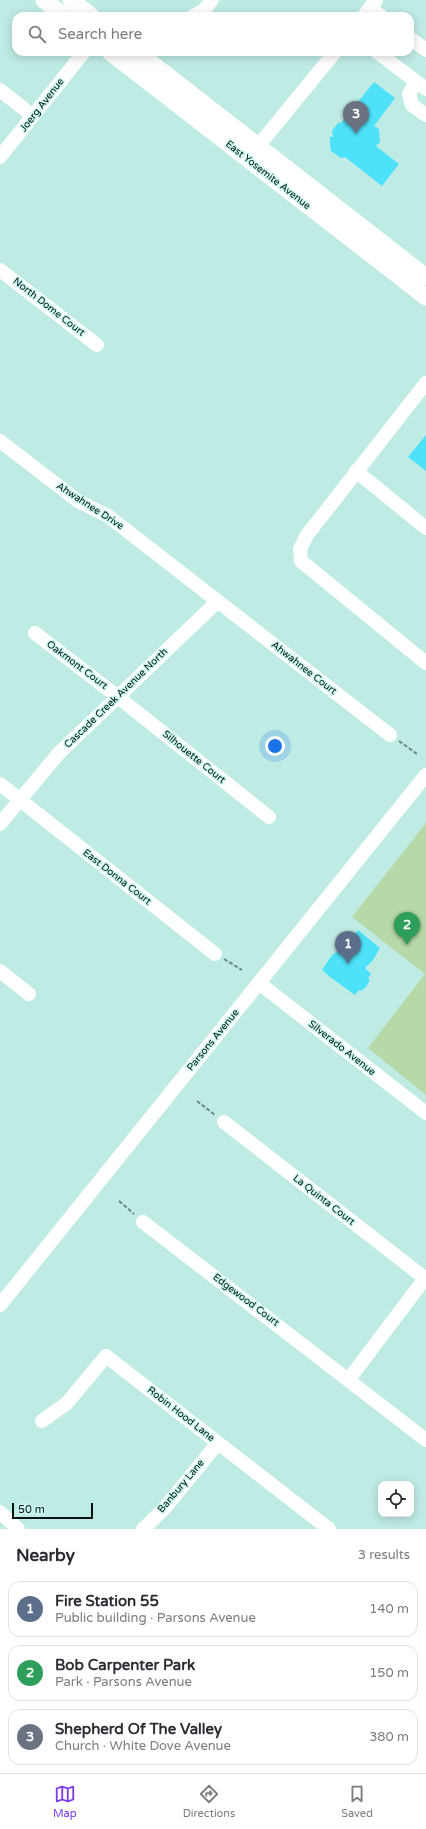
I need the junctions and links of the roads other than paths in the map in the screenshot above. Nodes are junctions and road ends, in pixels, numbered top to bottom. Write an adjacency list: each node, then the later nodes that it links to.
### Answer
1 (44, 0): 4 (main road)
2 (71, 0): 5 (main road)
3 (212, 0): 6 (street)
4 (59, 12)
5 (86, 12)
6 (201, 12)
7 (414, 41): 8 (street)
8 (426, 50)
9 (81, 56): 20 (street, Joerg Avenue)
10 (115, 56): 18 (main road, East Yosemite Avenue)
11 (130, 56): 15 (main road)
12 (142, 56): 15 (main road, East Yosemite Avenue)
13 (332, 56): 21 (street)
14 (382, 56): 16 (street)
15 (170, 78): 21 (main road, East Yosemite Avenue)
16 (421, 85): 19 (street)
17 (0, 90): 20 (street)
18 (185, 111): 21 (main road); 25 (main road, East Yosemite Avenue)
19 (426, 115)
20 (33, 116): 22 (street, Joerg Avenue)
21 (259, 145): 24 (main road, East Yosemite Avenue)
22 (0, 157)
23 (0, 270): 26 (street, North Dome Court)
24 (426, 277)
25 (426, 297)
26 (97, 345)
27 (426, 383): 29 (street)
28 (0, 441): 31 (street, Ahwahnee Drive)
29 (356, 471): 30 (street); 33 (street)
30 (426, 528)
31 (218, 601): 34 (street, Cascade Creek Avenue North); 35 (street, Ahwahnee Court)
32 (34, 633): 34 (street, Oakmont Court)
33 (426, 663)
34 (118, 697): 38 (street, Cascade Creek Avenue North); 39 (street, Silhouette Court)
35 (390, 735)
36 (426, 775): 43 (street, Parsons Avenue)
37 (0, 784): 38 (street, East Donna Court)
38 (20, 800): 40 (street, Cascade Creek Avenue North); 41 (street, East Donna Court)
39 (269, 817)
40 (0, 824)
41 (215, 954)
42 (0, 971): 44 (street)
43 (259, 983): 45 (street, Silverado Avenue); 49 (street, Parsons Avenue)
44 (28, 994)
45 (426, 1113)
46 (224, 1122): 48 (street, La Quinta Court)
47 (142, 1222): 50 (street, Edgewood Court)
48 (426, 1278): 50 (street)
49 (0, 1305)
50 (349, 1379): 52 (street, Edgewood Court)
51 (42, 1421): 53 (street, Robin Hood Lane)
52 (426, 1440)
53 (218, 1442): 55 (street, Robin Hood Lane); 57 (street, Banbury Lane)
54 (0, 1512): 56 (street)
55 (314, 1524): 58 (street, Robin Hood Lane)
56 (18, 1529)
57 (143, 1529)
58 (329, 1529)

